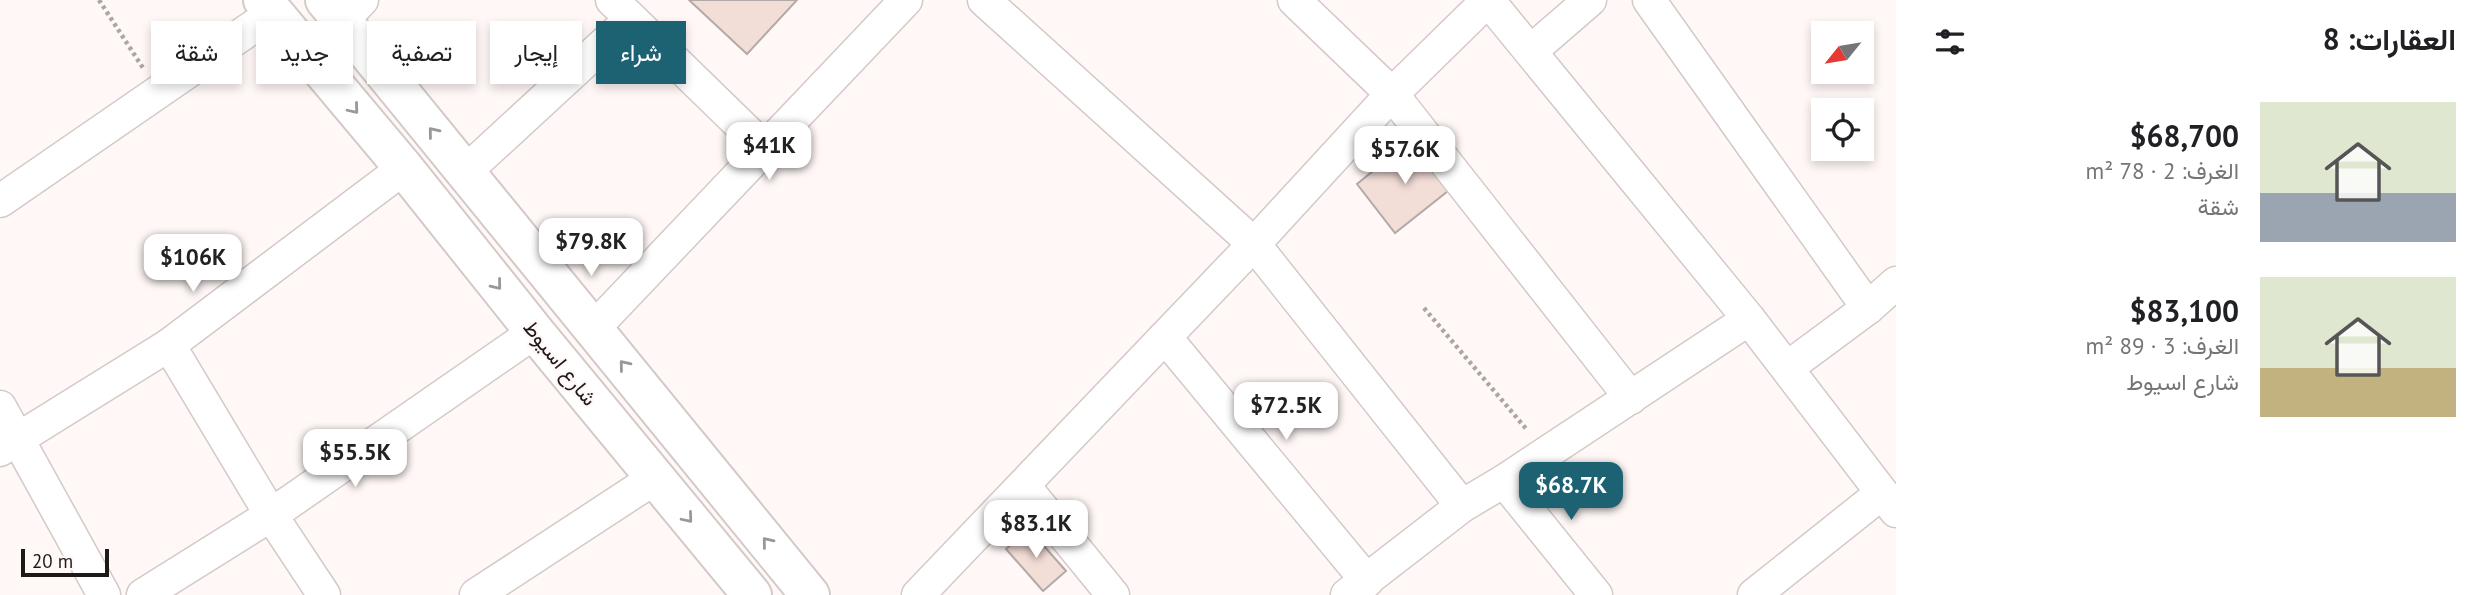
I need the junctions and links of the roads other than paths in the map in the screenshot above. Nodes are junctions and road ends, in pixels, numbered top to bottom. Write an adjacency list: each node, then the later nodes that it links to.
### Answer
1 (906, 0): 12 (street)
2 (984, 0): 16 (street)
3 (1294, 0): 11 (street)
4 (1488, 0): 10 (street); 11 (street)
5 (1590, 0): 10 (street)
6 (1649, 0): 18 (street)
7 (268, 7): 13 (street, شارع اسيوط, one-way to 13); 15 (street)
8 (343, 7): 14 (street, one-way to 8)
9 (621, 10): 12 (street); 14 (street)
10 (1531, 51): 19 (street)
11 (1392, 94): 16 (street); 25 (street)
12 (765, 149): 20 (street)
13 (404, 168): 21 (street, شارع اسيوط, one-way to 21); 23 (street)
14 (465, 172): 20 (street)
15 (0, 201)
16 (1254, 244): 22 (street); 32 (street)
17 (1896, 283): 18 (street)
18 (1868, 308): 24 (street)
19 (1749, 319): 24 (street); 25 (street)
20 (594, 328): 40 (street, one-way to 20)
21 (534, 332): 28 (street, شارع اسيوط); 33 (street)
22 (1165, 337): 30 (street); 34 (street)
23 (169, 345): 27 (street); 33 (street)
24 (1787, 368): 31 (street)
25 (1631, 398): 29 (street)
26 (0, 407): 27 (street)
27 (9, 445): 35 (street)
28 (655, 478): 38 (street); 39 (street, شارع اسيوط, one-way to 39)
29 (1504, 481): 32 (street); 43 (street)
30 (1024, 486): 41 (street); 42 (street)
31 (1889, 502): 44 (street)
32 (1462, 506): 34 (street)
33 (271, 515): 36 (street); 37 (street)
34 (1357, 588)
35 (104, 595)
36 (143, 595)
37 (324, 595)
38 (476, 595)
39 (752, 595)
40 (810, 595)
41 (918, 595)
42 (1114, 595)
43 (1596, 595)
44 (1754, 595)

